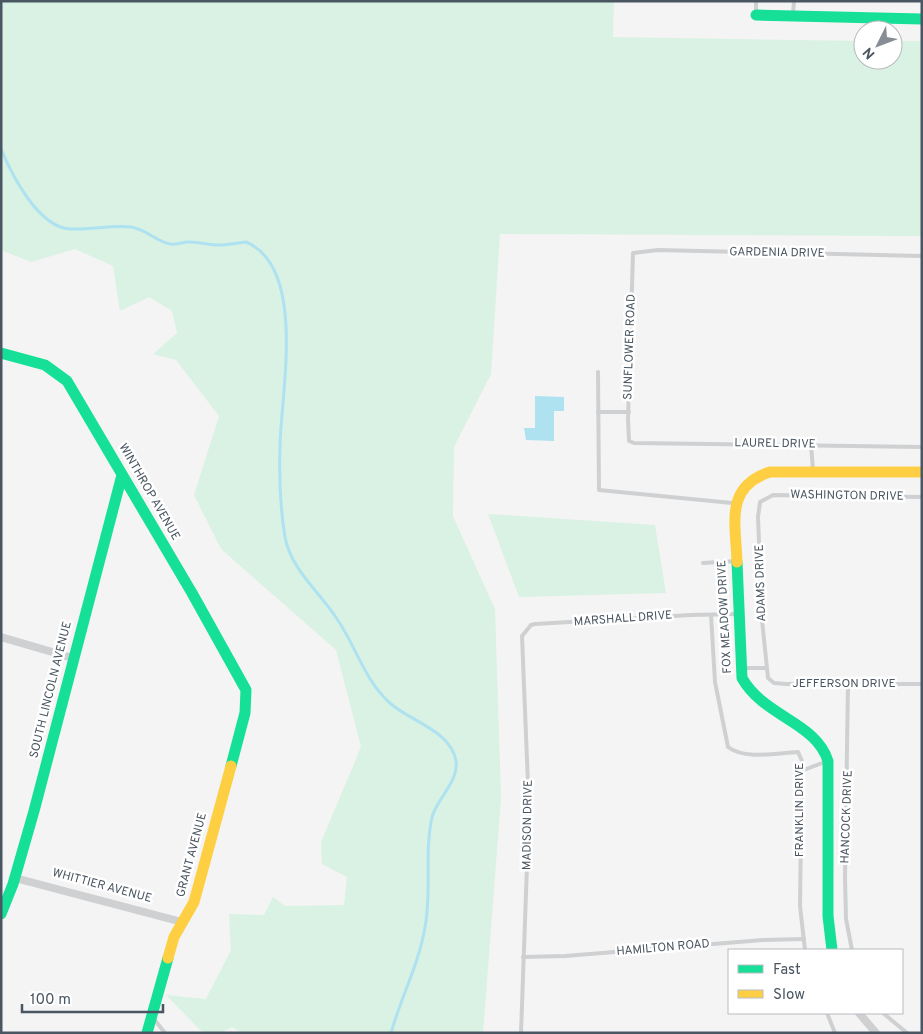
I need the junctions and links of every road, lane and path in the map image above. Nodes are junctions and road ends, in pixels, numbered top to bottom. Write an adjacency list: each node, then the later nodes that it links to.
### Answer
1 (756, 1): 3 (lane)
2 (794, 1): 4 (lane)
3 (756, 15): 4 (street)
4 (793, 16): 5 (street)
5 (922, 20)
6 (634, 253): 7 (lane, GARDENIA DRIVE); 11 (lane, SUNFLOWER ROAD)
7 (922, 256)
8 (1, 352): 17 (street, WINTHROP AVENUE)
9 (598, 372): 10 (lane)
10 (598, 412): 11 (lane); 20 (lane)
11 (629, 412): 12 (lane, SUNFLOWER ROAD)
12 (629, 441): 13 (lane, LAUREL DRIVE)
13 (810, 444): 14 (lane, LAUREL DRIVE); 15 (lane)
14 (922, 446)
15 (813, 471): 16 (street); 20 (street)
16 (922, 472)
17 (122, 474): 27 (street, SOUTH LINCOLN AVENUE); 31 (street, WINTHROP AVENUE)
18 (773, 495): 19 (lane, WASHINGTON DRIVE); 29 (lane, ADAMS DRIVE)
19 (922, 497)
20 (735, 503): 21 (street, FOX MEADOW DRIVE)
21 (736, 561): 22 (lane); 23 (street, FOX MEADOW DRIVE)
22 (703, 563)
23 (737, 614): 24 (lane); 28 (street, FOX MEADOW DRIVE)
24 (711, 615): 25 (lane, MARSHALL DRIVE); 35 (lane, FRANKLIN DRIVE)
25 (535, 624): 43 (lane, MADISON DRIVE)
26 (1, 637): 27 (street)
27 (73, 658): 36 (street, SOUTH LINCOLN AVENUE)
28 (740, 668): 29 (lane); 34 (street, FOX MEADOW DRIVE)
29 (766, 668): 30 (lane, ADAMS DRIVE)
30 (768, 678): 32 (lane, JEFFERSON DRIVE)
31 (242, 681): 38 (street, GRANT AVENUE)
32 (848, 684): 33 (lane, JEFFERSON DRIVE); 42 (lane, HANCOCK DRIVE)
33 (922, 684)
34 (828, 761): 35 (lane); 41 (street, FOX MEADOW DRIVE)
35 (802, 770): 39 (lane, FRANKLIN DRIVE)
36 (15, 878): 37 (street, SOUTH LINCOLN AVENUE); 38 (street, WHITTIER AVENUE)
37 (3, 913)
38 (182, 922): 47 (street, GRANT AVENUE)
39 (804, 939): 40 (lane, FRANKLIN DRIVE); 43 (lane, HAMILTON ROAD)
40 (805, 949)
41 (832, 949)
42 (852, 949)
43 (523, 957): 50 (lane, MADISON DRIVE)
44 (827, 1014): 51 (lane)
45 (861, 1014): 52 (street)
46 (884, 1014): 53 (lane)
47 (152, 1016): 48 (street, GRANT AVENUE); 49 (lane)
48 (147, 1033)
49 (165, 1033)
50 (521, 1033)
51 (835, 1033)
52 (876, 1033)
53 (908, 1033)

